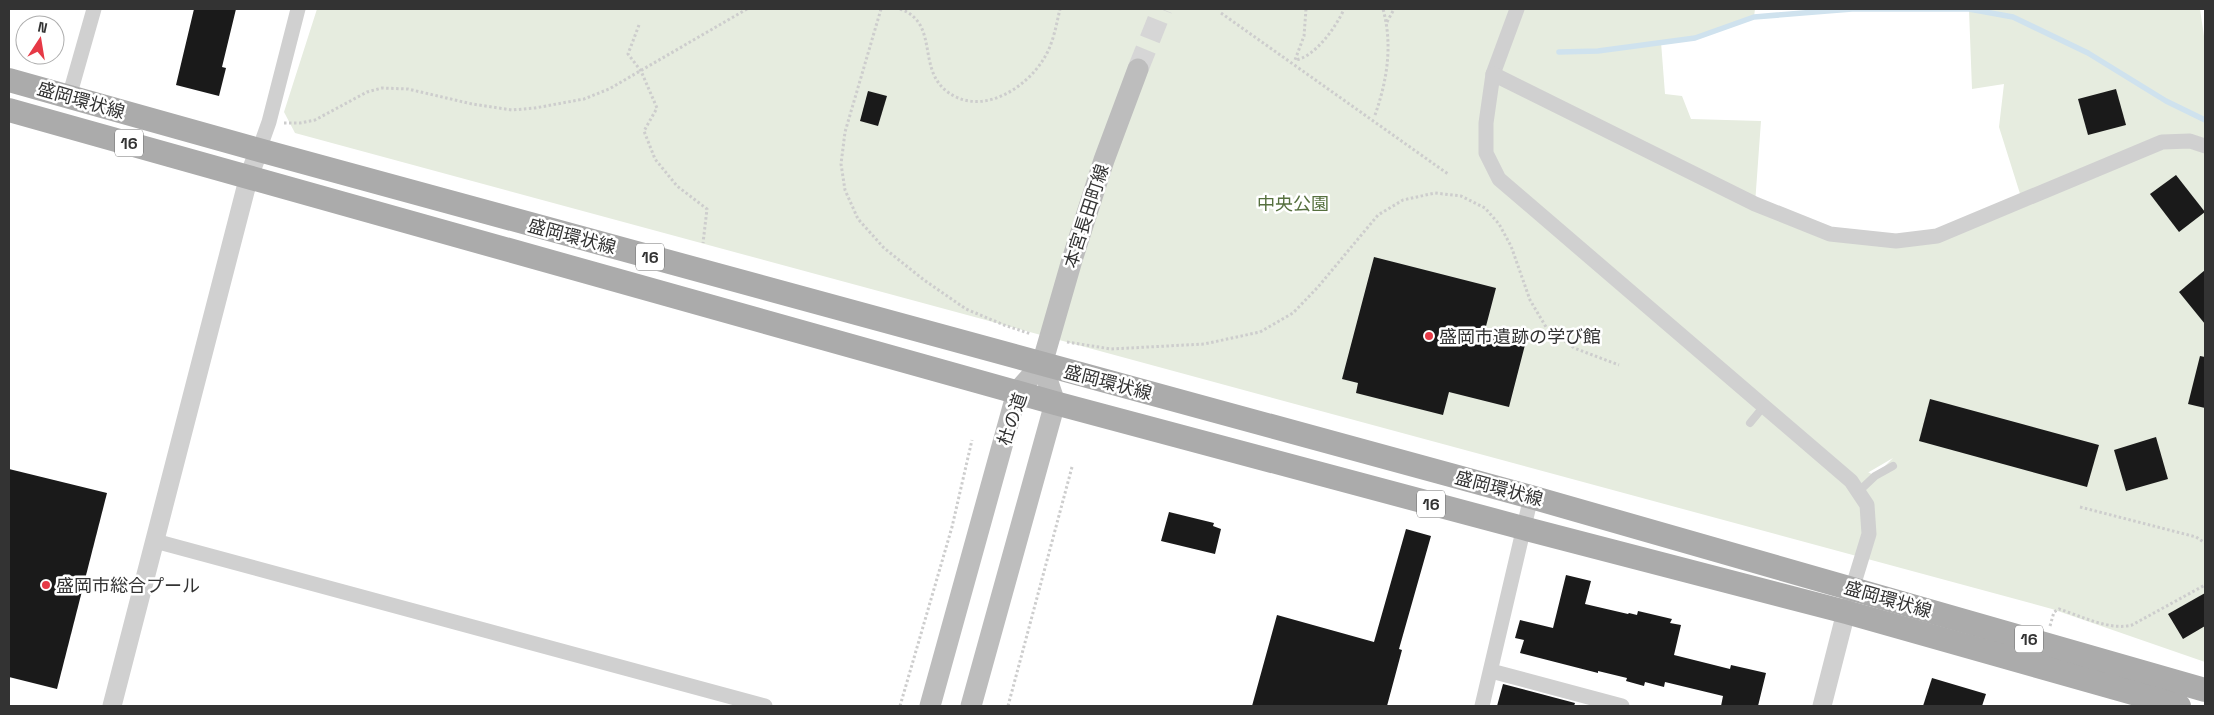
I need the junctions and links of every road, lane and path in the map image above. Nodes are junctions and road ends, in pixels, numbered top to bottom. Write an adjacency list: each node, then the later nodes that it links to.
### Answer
1 (94, 9): 19 (street)
2 (298, 9): 22 (street)
3 (747, 9): 16 (path)
4 (881, 9): 28 (path)
5 (900, 9): 6 (path)
6 (1060, 9)
7 (1306, 9): 8 (path)
8 (1344, 9)
9 (1382, 9): 13 (path)
10 (1394, 9): 13 (path)
11 (1517, 9): 17 (street)
12 (1221, 13): 25 (path)
13 (1386, 23): 21 (path)
14 (639, 26): 16 (path)
15 (1138, 69): 28 (main road, 本宮長田町線)
16 (641, 71): 22 (path); 27 (path)
17 (1492, 74): 23 (street); 33 (street)
18 (9, 80): 19 (main road, 盛岡環状線 / 16)
19 (70, 97): 24 (main road, 盛岡環状線 / 16)
20 (9, 110): 26 (main road, 盛岡環状線 / 16)
21 (1375, 116)
22 (269, 122): 24 (street)
23 (2205, 146)
24 (258, 150): 26 (street); 29 (main road, 盛岡環状線 / 16)
25 (1448, 174)
26 (249, 176): 31 (main road, 盛岡環状線 / 16); 42 (street)
27 (703, 243)
28 (1049, 339): 29 (main road, 本宮長田町線); 30 (path)
29 (1042, 364): 31 (main road, 杜の道); 32 (main road, 杜の道); 39 (main road, 盛岡環状線 / 16)
30 (1620, 365)
31 (1017, 392): 32 (main road, 盛岡環状線 / 16); 54 (main road, 杜の道)
32 (1055, 403): 41 (main road, 盛岡環状線 / 16); 55 (main road, 杜の道)
33 (1764, 406): 34 (lane); 38 (street)
34 (1750, 423)
35 (972, 440): 53 (path)
36 (1893, 466): 38 (lane)
37 (1072, 467): 56 (path)
38 (1858, 492): 45 (street)
39 (1531, 497): 41 (street); 45 (main road, 盛岡環状線 / 16)
40 (2080, 507): 43 (path)
41 (1523, 528): 46 (main road, 盛岡環状線 / 16); 48 (street)
42 (154, 541): 51 (street); 52 (street)
43 (2205, 543)
44 (2205, 585): 47 (path)
45 (1852, 588): 46 (street); 49 (main road, 盛岡環状線 / 16)
46 (1846, 612): 50 (main road, 盛岡環状線 / 16); 59 (street)
47 (2049, 629)
48 (1491, 671): 57 (street); 58 (street)
49 (2205, 690)
50 (2125, 699): 60 (main road, 盛岡環状線 / 16)
51 (112, 706)
52 (765, 706)
53 (900, 706)
54 (930, 706)
55 (971, 706)
56 (1008, 706)
57 (1482, 706)
58 (1622, 706)
59 (1822, 706)
60 (2179, 706)

